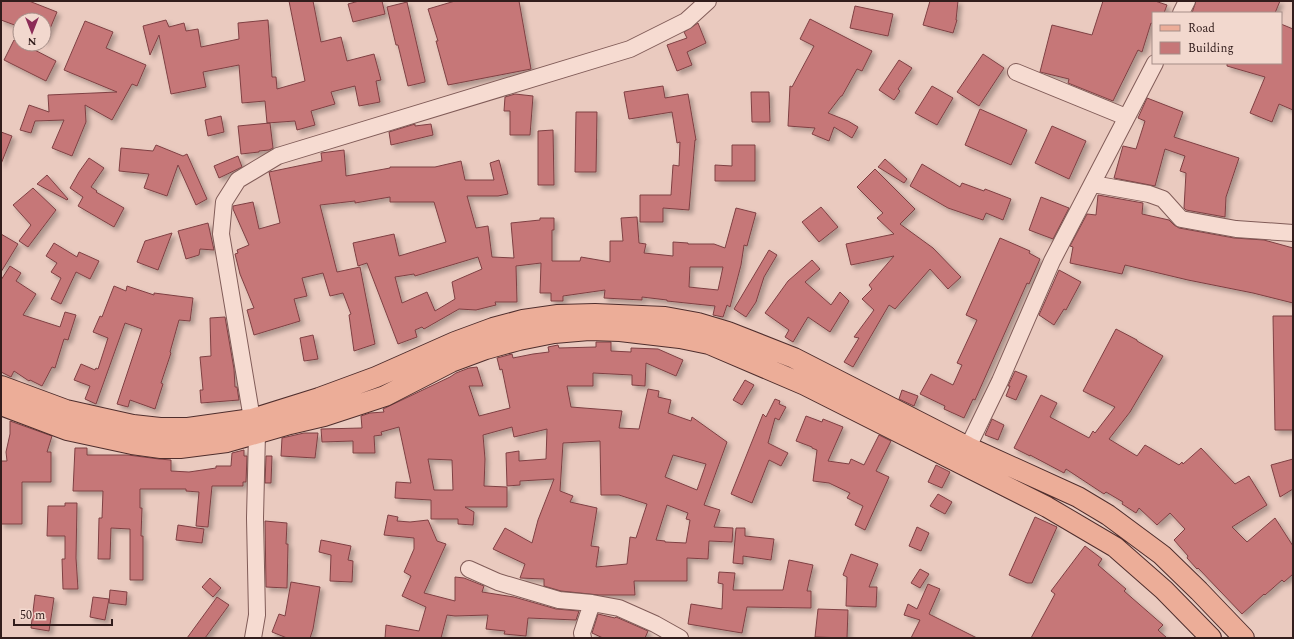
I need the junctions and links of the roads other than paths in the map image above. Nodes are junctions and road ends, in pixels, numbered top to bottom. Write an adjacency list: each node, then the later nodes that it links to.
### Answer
1 (708, 1): 12 (street)
2 (1187, 1): 3 (street)
3 (1182, 12)
4 (1153, 64): 6 (street)
5 (1016, 72): 6 (street)
6 (1126, 117): 7 (street)
7 (1093, 184): 8 (street); 13 (street)
8 (1293, 233)
9 (1, 386): 11 (main road)
10 (1, 405): 11 (main road)
11 (33, 408): 12 (main road)
12 (254, 426): 13 (main road); 16 (street); 19 (main road)
13 (968, 447): 20 (main road)
14 (469, 569): 15 (street)
15 (592, 603): 17 (street); 18 (street)
16 (253, 638)
17 (583, 638)
18 (680, 638)
19 (1211, 638)
20 (1244, 638)

